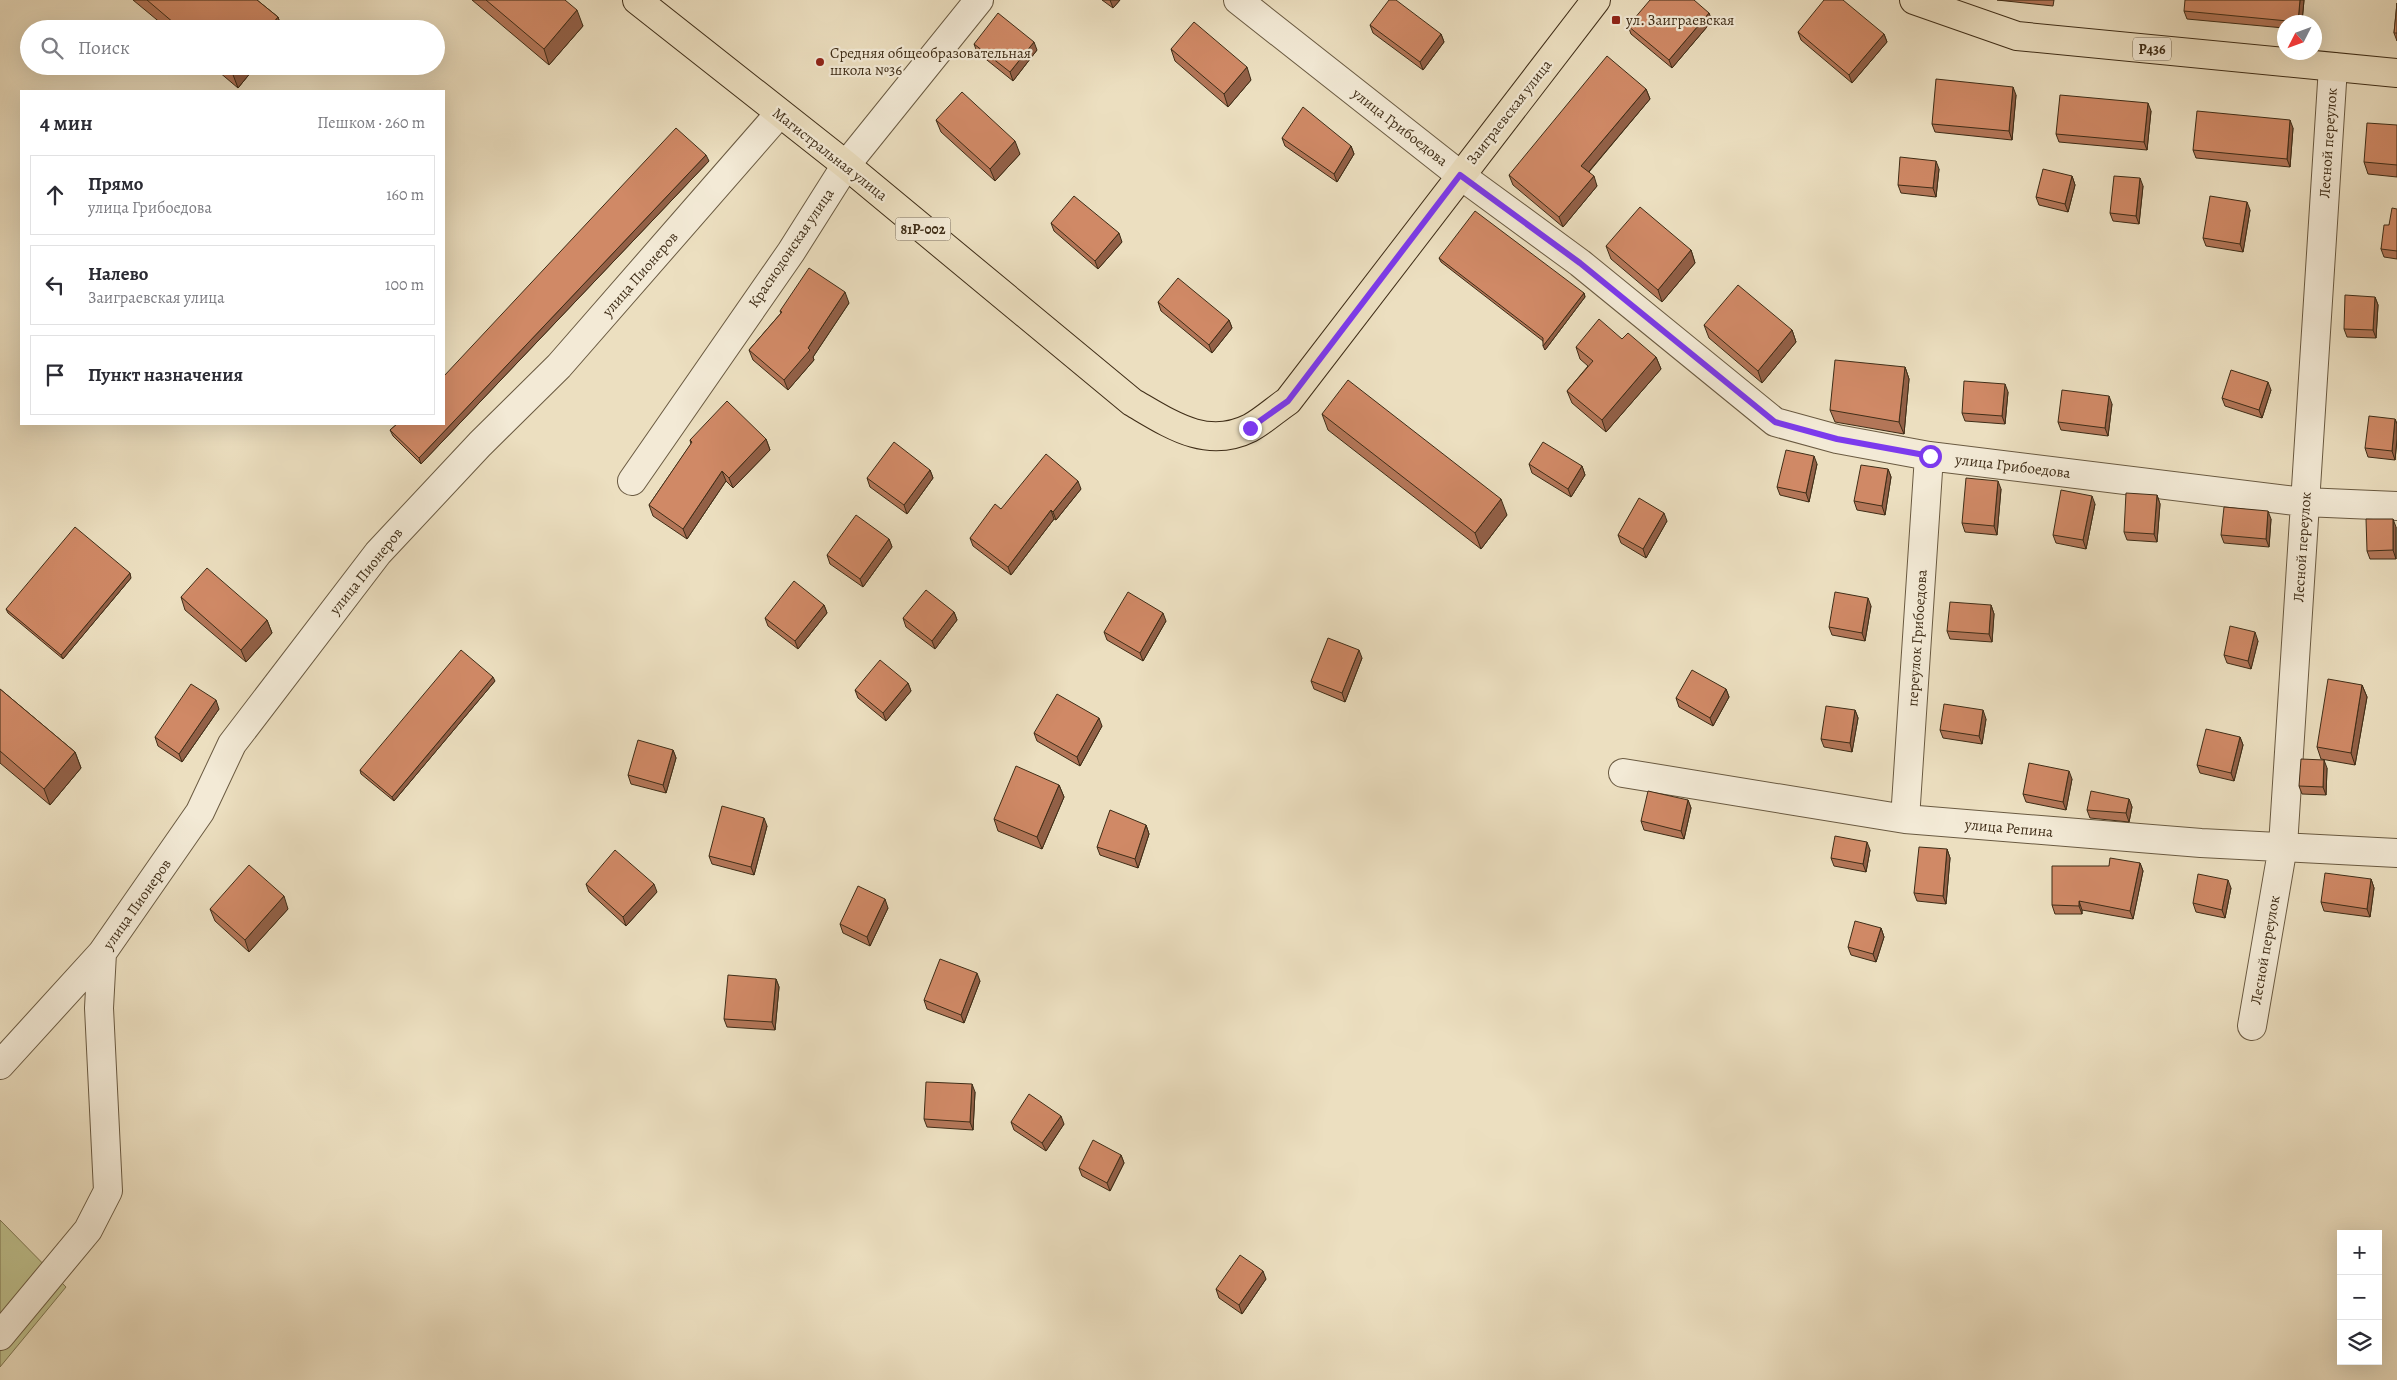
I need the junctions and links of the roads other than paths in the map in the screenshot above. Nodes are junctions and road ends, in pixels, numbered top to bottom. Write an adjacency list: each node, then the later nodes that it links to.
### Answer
1 (637, 0): 8 (main road, Магистральная улица / 81Р-002)
2 (979, 0): 9 (street, Краснодонская улица)
3 (1238, 0): 10 (street, улица Грибоедова)
4 (1596, 0): 10 (main road, Заиграевская улица)
5 (1914, 0): 6 (main road, P436)
6 (2333, 67): 7 (main road, P436); 14 (street, Лесной переулок)
7 (2397, 73)
8 (779, 114): 9 (main road, Магистральная улица / 81Р-002); 20 (street, улица Пионеров)
9 (846, 166): 11 (main road, Магистральная улица / 81Р-002); 13 (street, Краснодонская улица)
10 (1460, 175): 11 (main road, Заиграевская улица); 12 (street, улица Грибоедова)
11 (1219, 438)
12 (1930, 456): 14 (street, улица Грибоедова); 17 (street, переулок Грибоедова)
13 (632, 481)
14 (2304, 502): 15 (street, улица Грибоедова); 18 (street, Лесной переулок)
15 (2397, 506)
16 (1623, 772): 17 (street, улица Репина)
17 (1905, 819): 18 (street, улица Репина)
18 (2284, 846): 19 (street, улица Репина); 21 (street, Лесной переулок)
19 (2397, 853)
20 (102, 953): 22 (street, улица Пионеров); 23 (street)
21 (2252, 1026)
22 (0, 1065)
23 (0, 1336)

